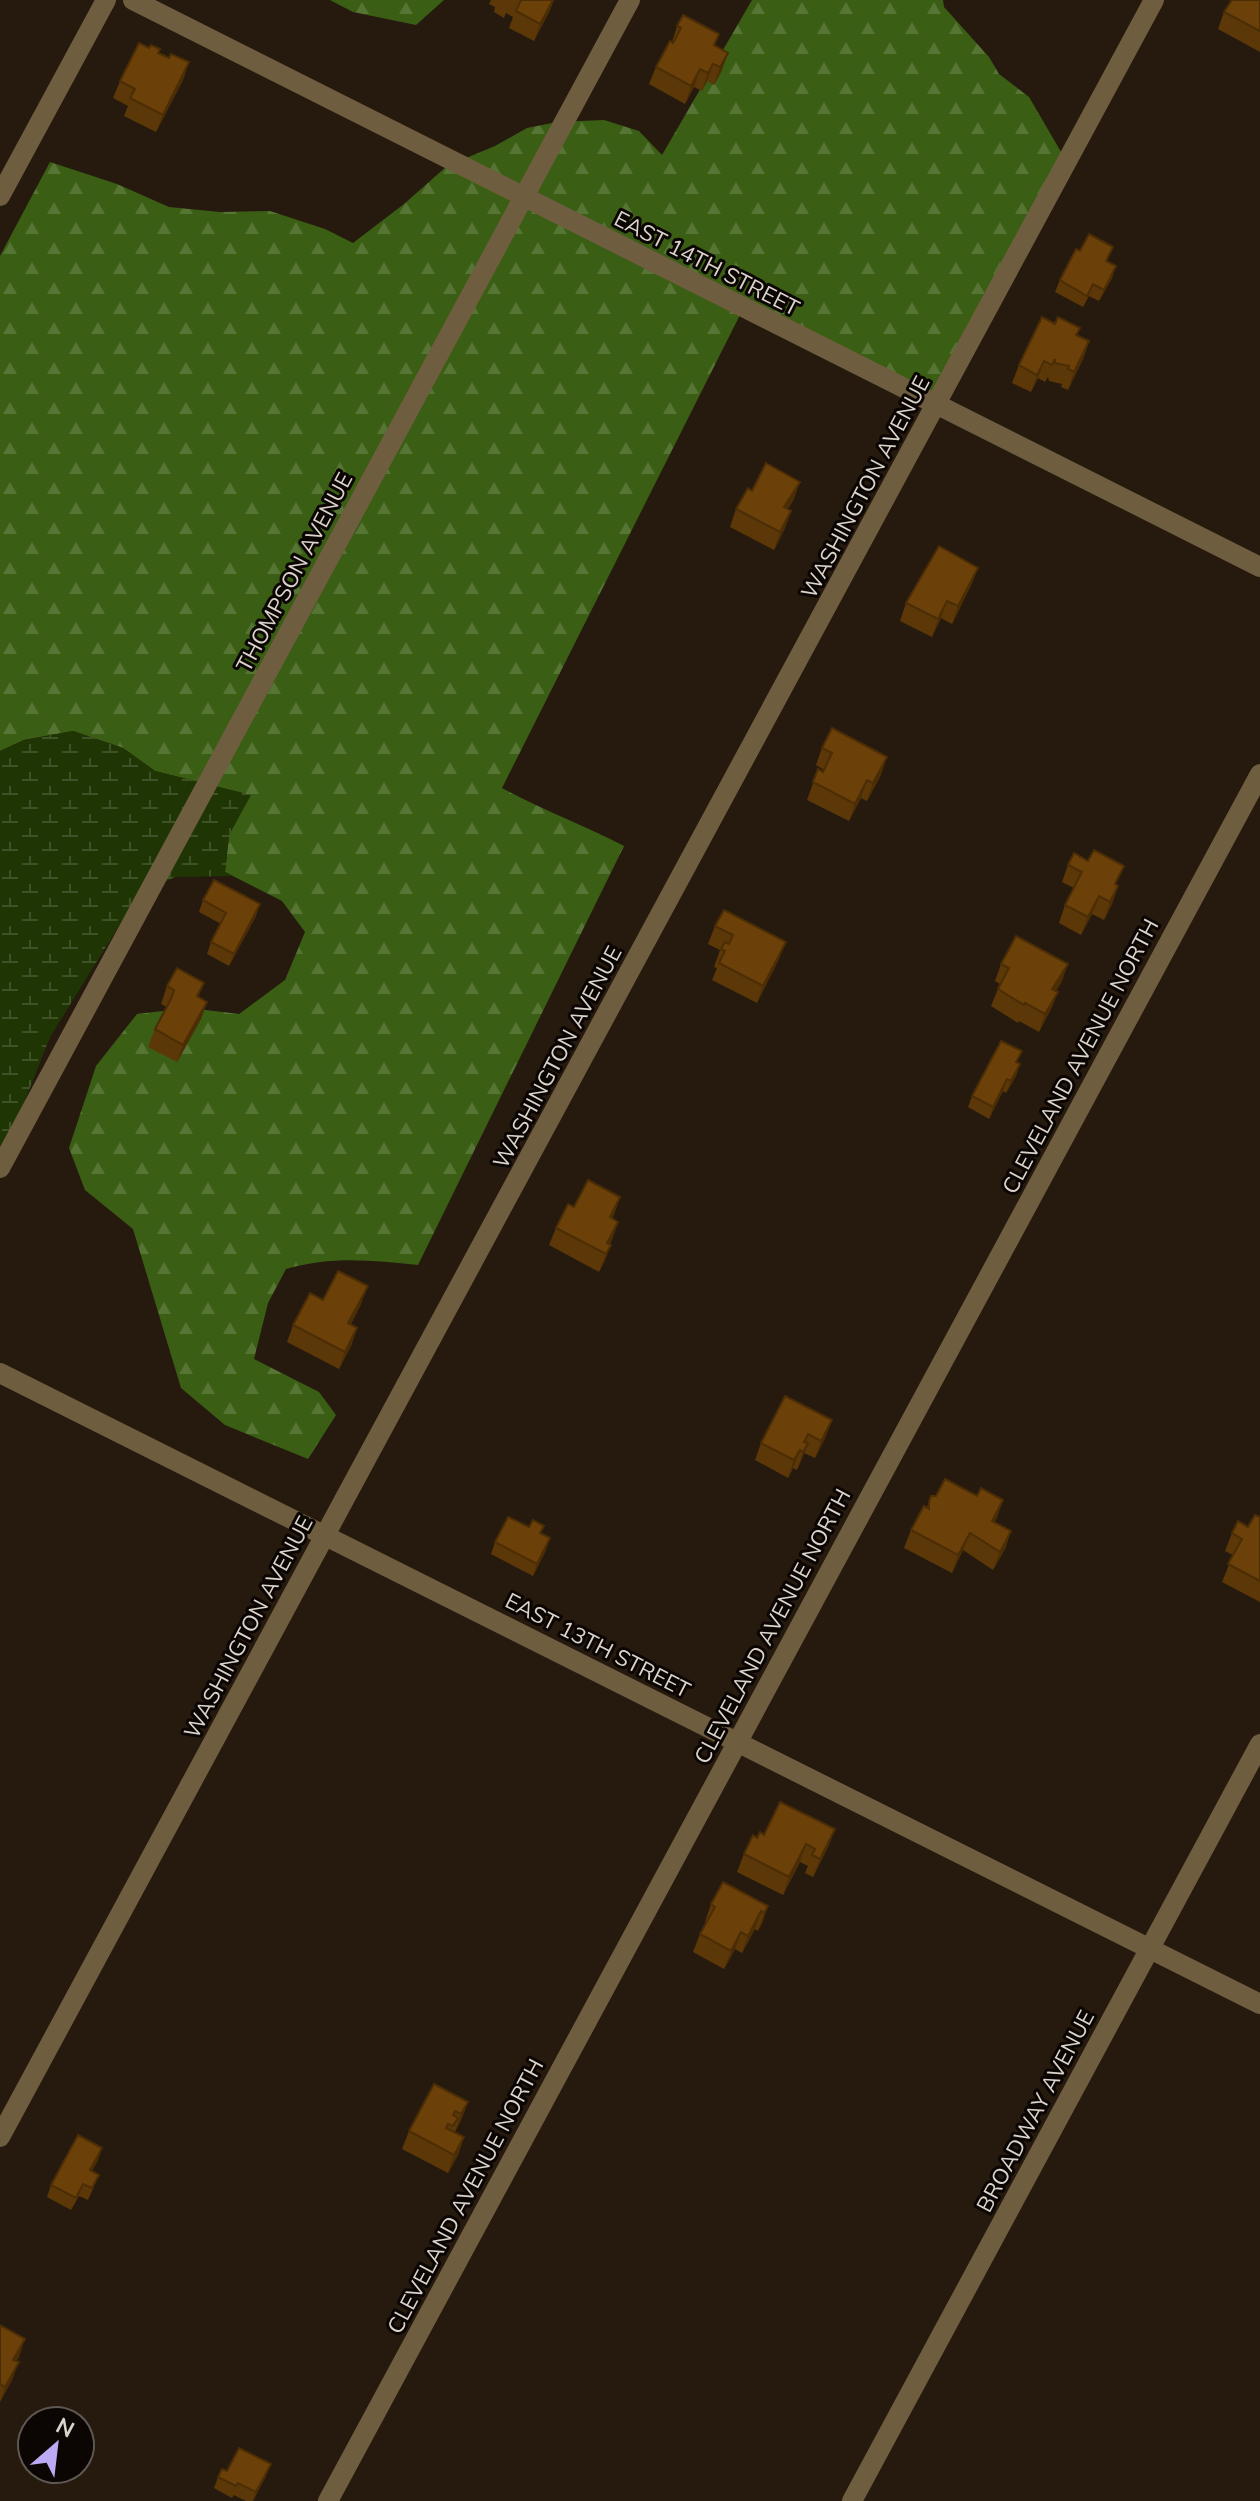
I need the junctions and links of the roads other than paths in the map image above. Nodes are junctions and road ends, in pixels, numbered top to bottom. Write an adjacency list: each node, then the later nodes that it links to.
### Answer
1 (106, 0): 5 (street)
2 (133, 0): 6 (street, EAST 14TH STREET)
3 (630, 0): 6 (street, THOMPSON AVENUE)
4 (1154, 0): 7 (street, WASHINGTON AVENUE)
5 (0, 196)
6 (524, 198): 7 (street, EAST 14TH STREET); 10 (street, THOMPSON AVENUE)
7 (936, 405): 8 (street, EAST 14TH STREET); 12 (street, WASHINGTON AVENUE)
8 (1260, 567)
9 (1260, 774): 13 (street, CLEVELAND AVENUE NORTH)
10 (0, 1168)
11 (0, 1373): 12 (street, EAST 13TH STREET)
12 (325, 1536): 13 (street, EAST 13TH STREET); 17 (street, WASHINGTON AVENUE)
13 (737, 1741): 15 (street, EAST 13TH STREET); 18 (street, CLEVELAND AVENUE NORTH)
14 (1260, 1744): 15 (street, BROADWAY AVENUE)
15 (1149, 1948): 16 (street, EAST 13TH STREET); 19 (street, BROADWAY AVENUE)
16 (1260, 2004)
17 (0, 2137)
18 (328, 2501)
19 (852, 2501)

